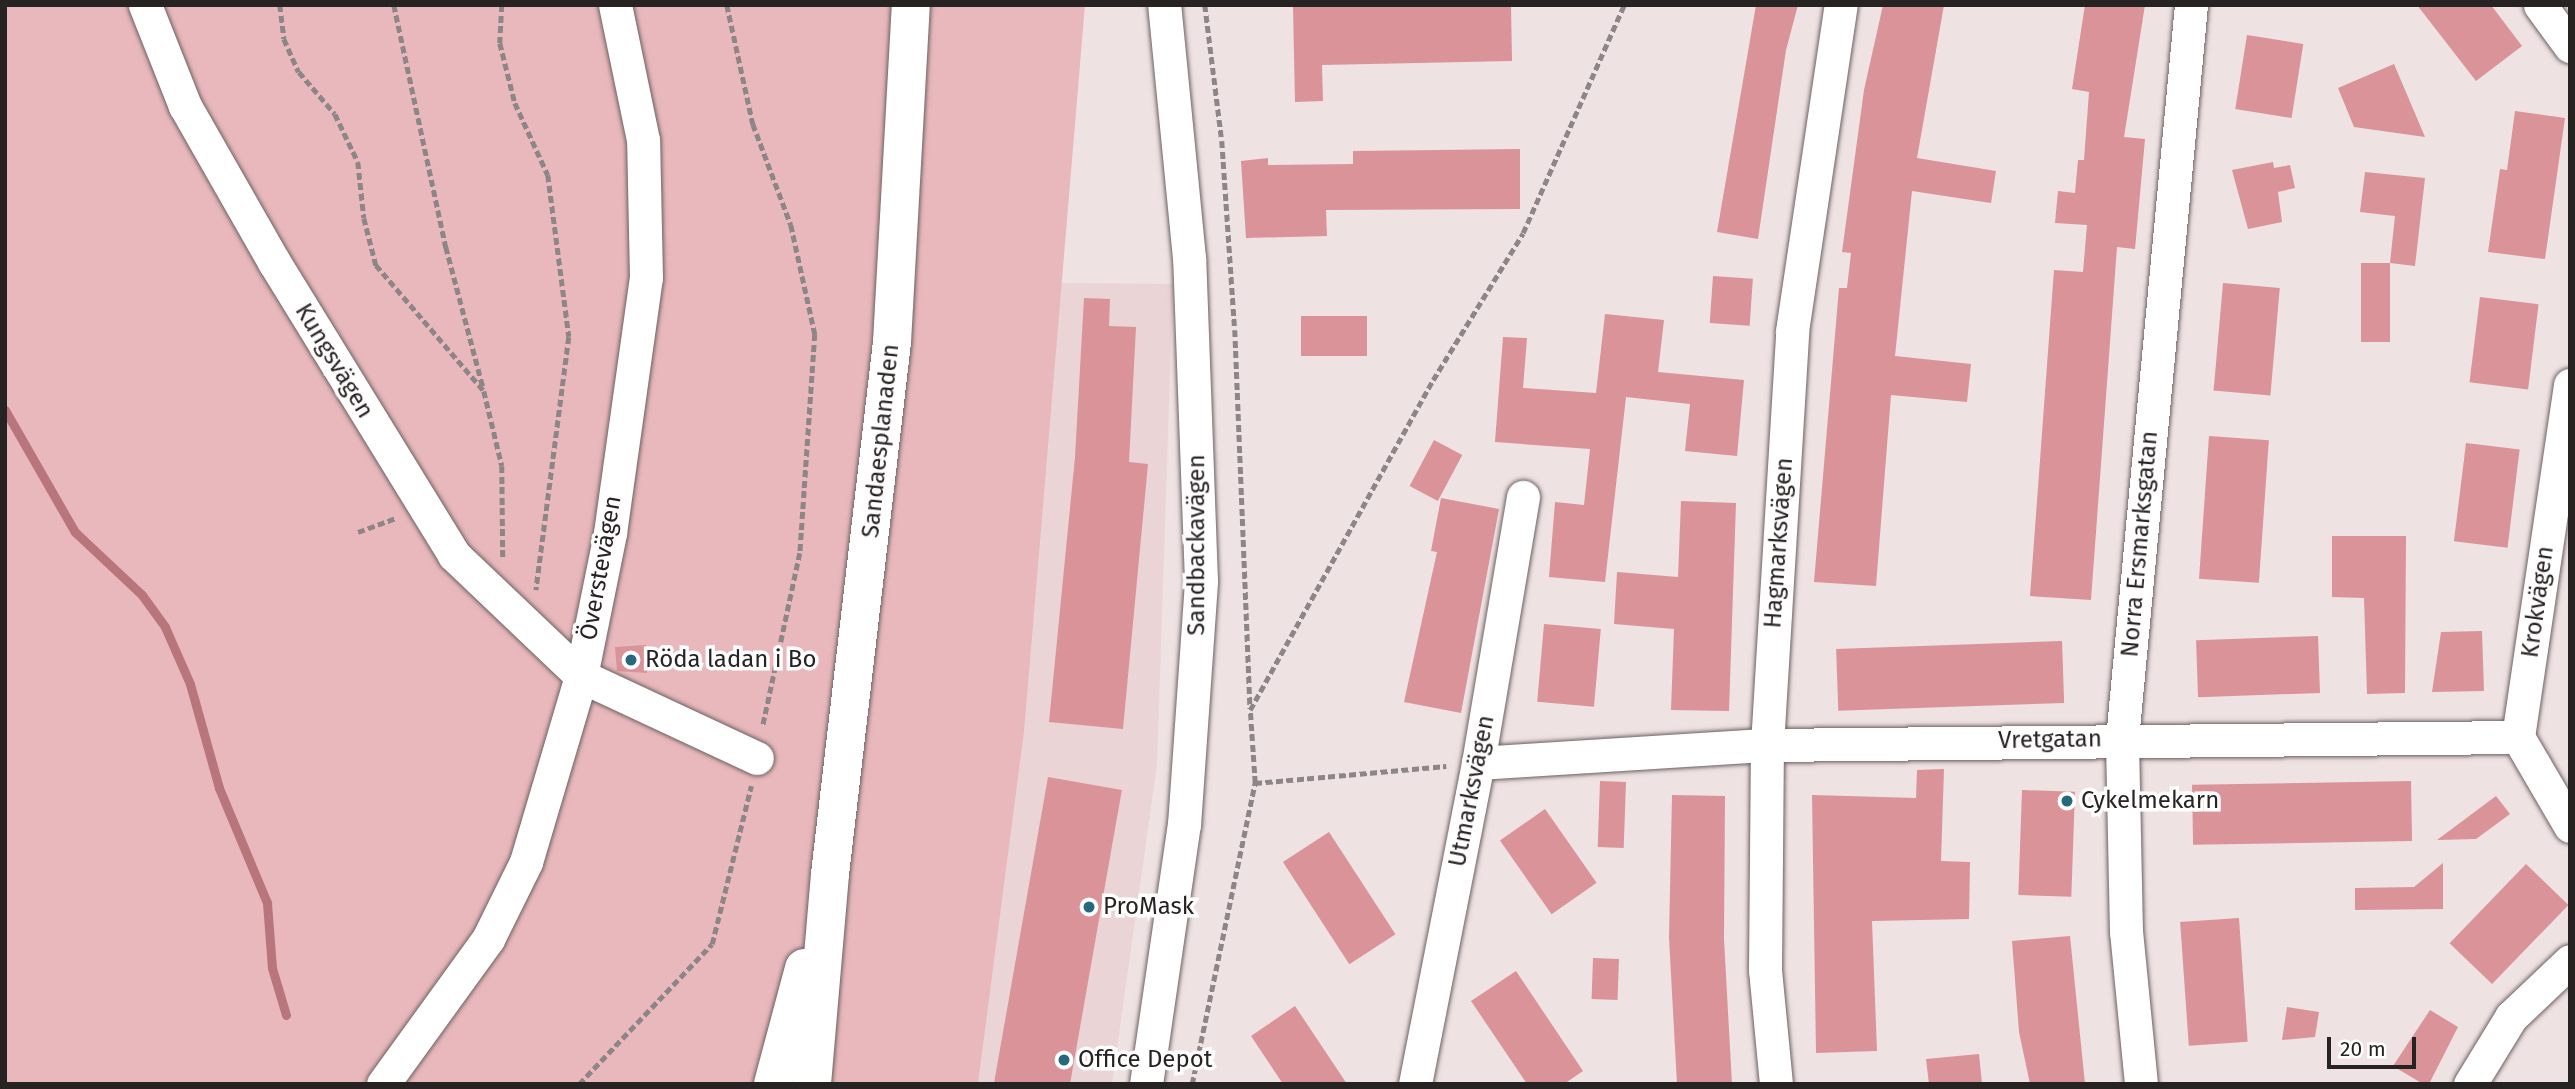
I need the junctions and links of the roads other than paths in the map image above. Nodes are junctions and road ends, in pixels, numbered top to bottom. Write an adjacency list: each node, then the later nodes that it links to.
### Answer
1 (145, 5): 11 (street, Kungsvägen)
2 (615, 5): 11 (street, Överstevägen)
3 (911, 5): 18 (main road, Sandaesplanaden)
4 (1164, 5): 23 (street, Sandbackavägen)
5 (1841, 5): 14 (street, Hagmarksvägen)
6 (2191, 5): 13 (street, Norra Ersmarksgatan)
7 (2540, 5): 8 (street)
8 (2570, 46)
9 (2570, 385): 12 (street, Krokvägen)
10 (1523, 497): 16 (street, Utmarksvägen)
11 (581, 676): 15 (street); 20 (street, Överstevägen)
12 (2518, 737): 13 (street, Vretgatan); 17 (street)
13 (2122, 739): 14 (street, Vretgatan); 26 (street, Norra Ersmarksgatan)
14 (1767, 745): 16 (street, Vretgatan); 25 (street, Hagmarksvägen)
15 (757, 758)
16 (1478, 763): 24 (street, Utmarksvägen)
17 (2570, 826)
18 (830, 874): 21 (main road, Sandaesplanaden); 22 (main road, Sandaesplanaden)
19 (2570, 961): 27 (street)
20 (383, 1084)
21 (773, 1084)
22 (812, 1084)
23 (1146, 1084)
24 (1415, 1084)
25 (1776, 1084)
26 (2141, 1084)
27 (2470, 1084)

